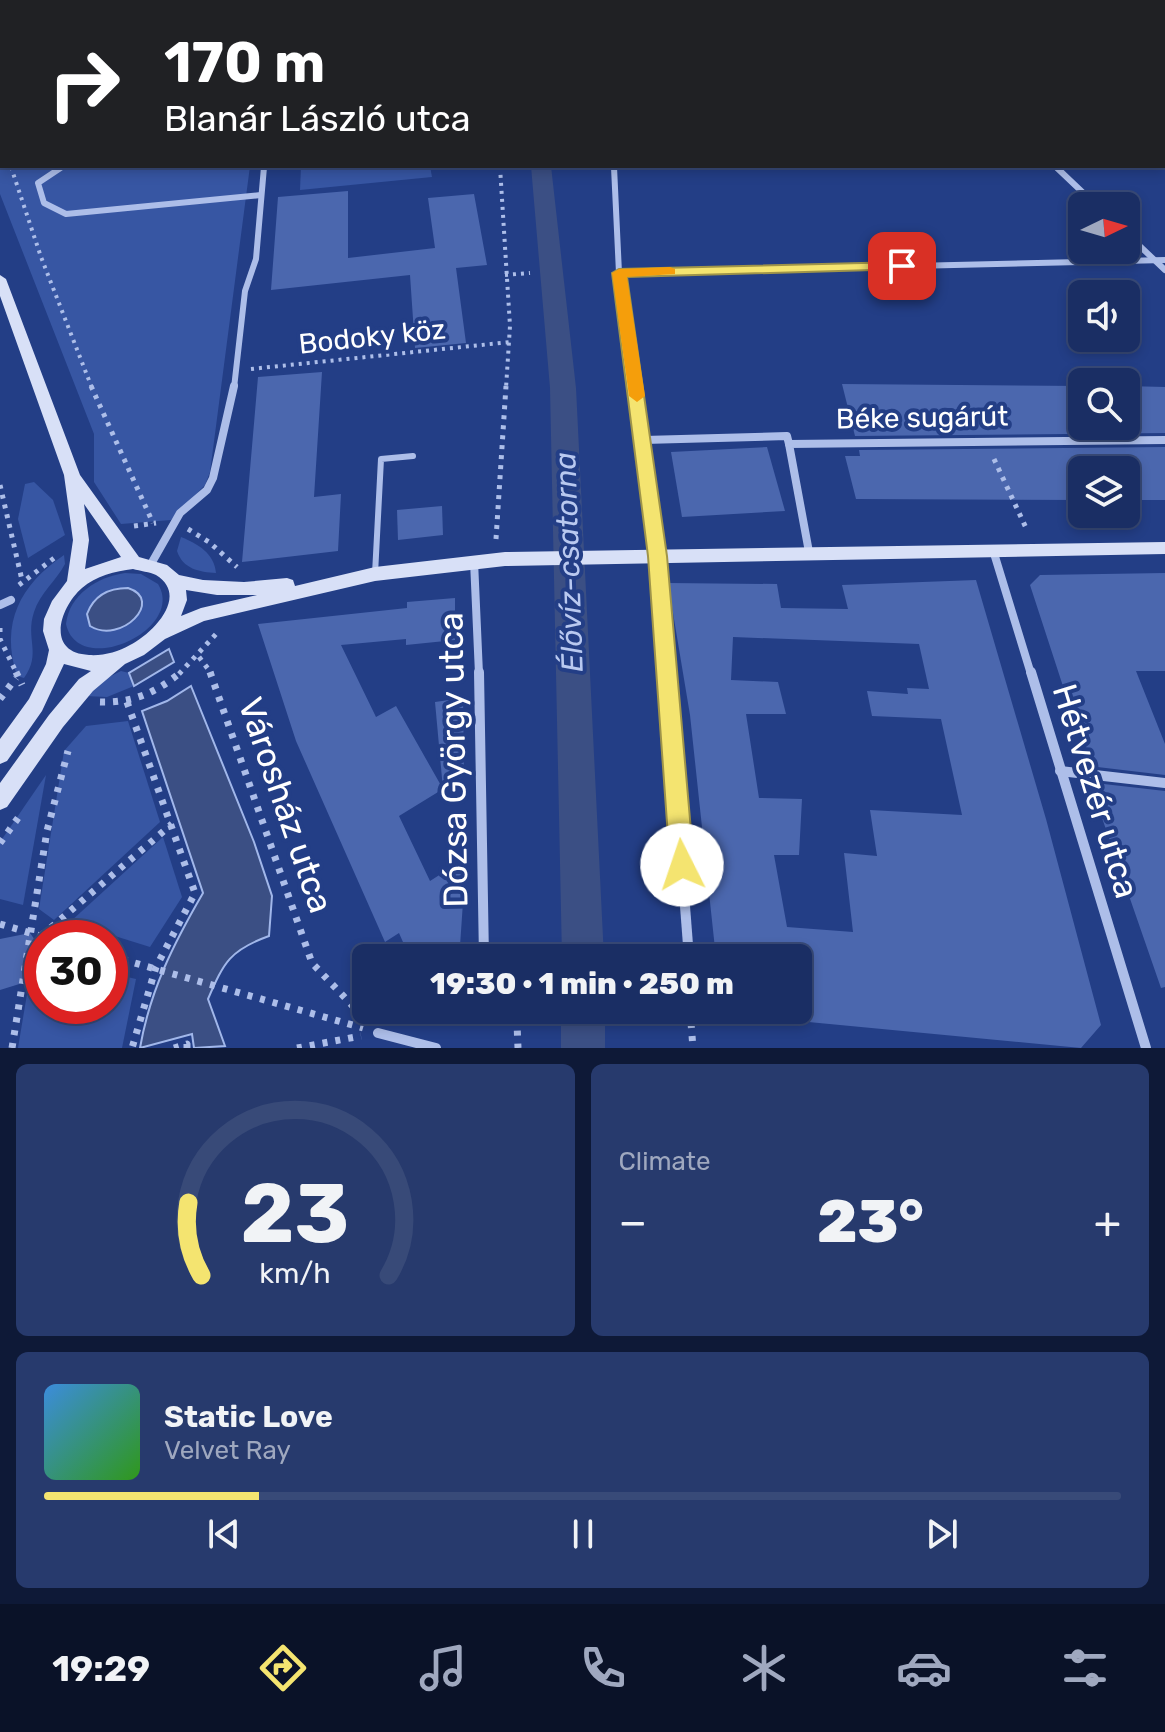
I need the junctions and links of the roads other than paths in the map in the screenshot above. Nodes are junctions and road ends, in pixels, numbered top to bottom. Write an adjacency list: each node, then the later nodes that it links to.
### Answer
1 (60, 168): 6 (street)
2 (264, 168): 6 (street)
3 (614, 168): 11 (street)
4 (1057, 168): 5 (street)
5 (1082, 192)
6 (261, 195): 23 (street)
7 (1140, 246): 8 (street)
8 (1154, 260): 9 (street); 10 (street); 11 (street)
9 (1165, 260)
10 (1165, 270)
11 (619, 273): 13 (street)
12 (0, 279): 17 (street)
13 (644, 440): 15 (street, Béke sugárút); 21 (street)
14 (1165, 440): 15 (street, Béke sugárút)
15 (789, 444): 20 (street)
16 (413, 456): 24 (lane)
17 (72, 475): 23 (street); 26 (street)
18 (1165, 548): 19 (street)
19 (993, 550): 20 (street); 33 (street, Hétvezér utca)
20 (809, 552): 21 (street)
21 (658, 556): 22 (street); 37 (street)
22 (474, 561): 24 (street); 36 (street, Dózsa György utca)
23 (142, 563): 25 (street); 26 (street)
24 (375, 574): 25 (street); 29 (street)
25 (174, 581): 29 (street)
26 (75, 584): 30 (street)
27 (11, 600): 28 (street)
28 (0, 605)
29 (162, 633): 31 (street)
30 (58, 649): 31 (street); 32 (street)
31 (122, 658): 35 (street)
32 (0, 755)
33 (1060, 771): 34 (street); 39 (street, Hétvezér utca)
34 (1165, 783)
35 (0, 800)
36 (484, 944)
37 (688, 944)
38 (378, 1033): 40 (street)
39 (1141, 1046)
40 (436, 1048)

